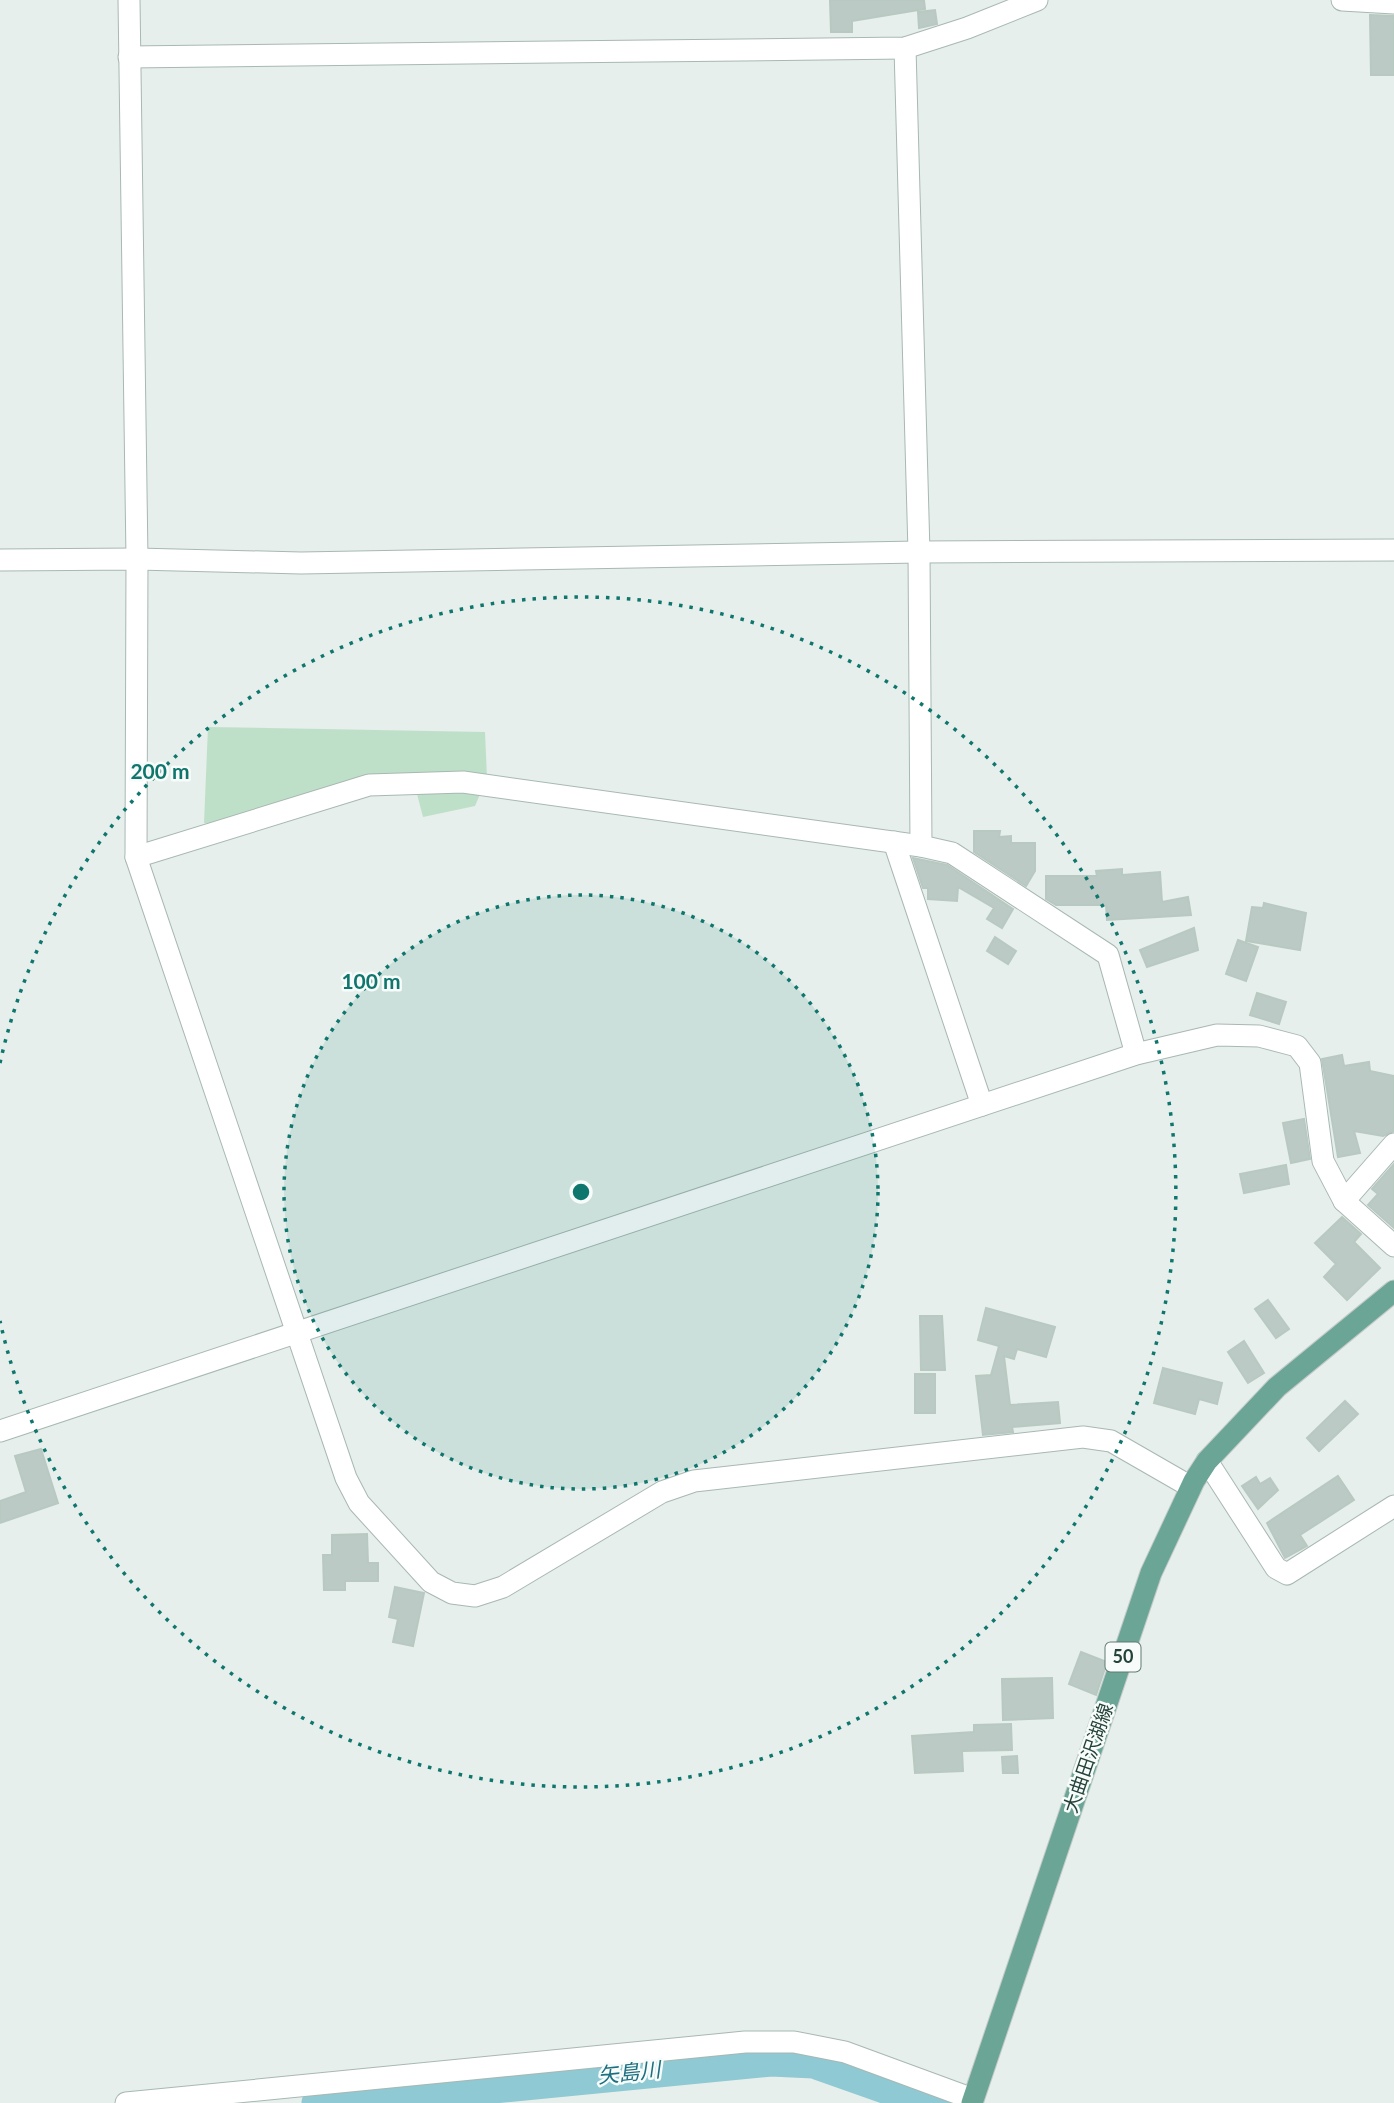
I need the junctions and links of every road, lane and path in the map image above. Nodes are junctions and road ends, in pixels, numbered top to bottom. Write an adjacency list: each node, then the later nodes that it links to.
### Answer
1 (129, 0): 6 (street)
2 (1037, 0): 5 (street)
3 (1342, 0): 4 (street)
4 (1394, 3)
5 (905, 48): 6 (street); 8 (street)
6 (129, 57): 9 (street)
7 (1394, 550): 8 (street)
8 (919, 552): 9 (street); 12 (street)
9 (137, 559): 10 (street); 13 (street)
10 (0, 560)
11 (894, 842): 12 (street); 13 (street); 15 (street)
12 (921, 846): 14 (street)
13 (136, 857): 20 (street)
14 (1136, 1054): 15 (street); 17 (street)
15 (982, 1105): 20 (street)
16 (1394, 1144): 17 (street)
17 (1344, 1200): 18 (street)
18 (1394, 1246)
19 (1394, 1292): 22 (main road, 大曲田沢湖線 / 50)
20 (295, 1333): 21 (street); 23 (street)
21 (0, 1430)
22 (1207, 1461): 23 (main road, 大曲田沢湖線 / 50); 24 (street)
23 (1191, 1487): 25 (main road, 大曲田沢湖線 / 50)
24 (1394, 1506)
25 (973, 2101): 26 (street)
26 (126, 2103)

